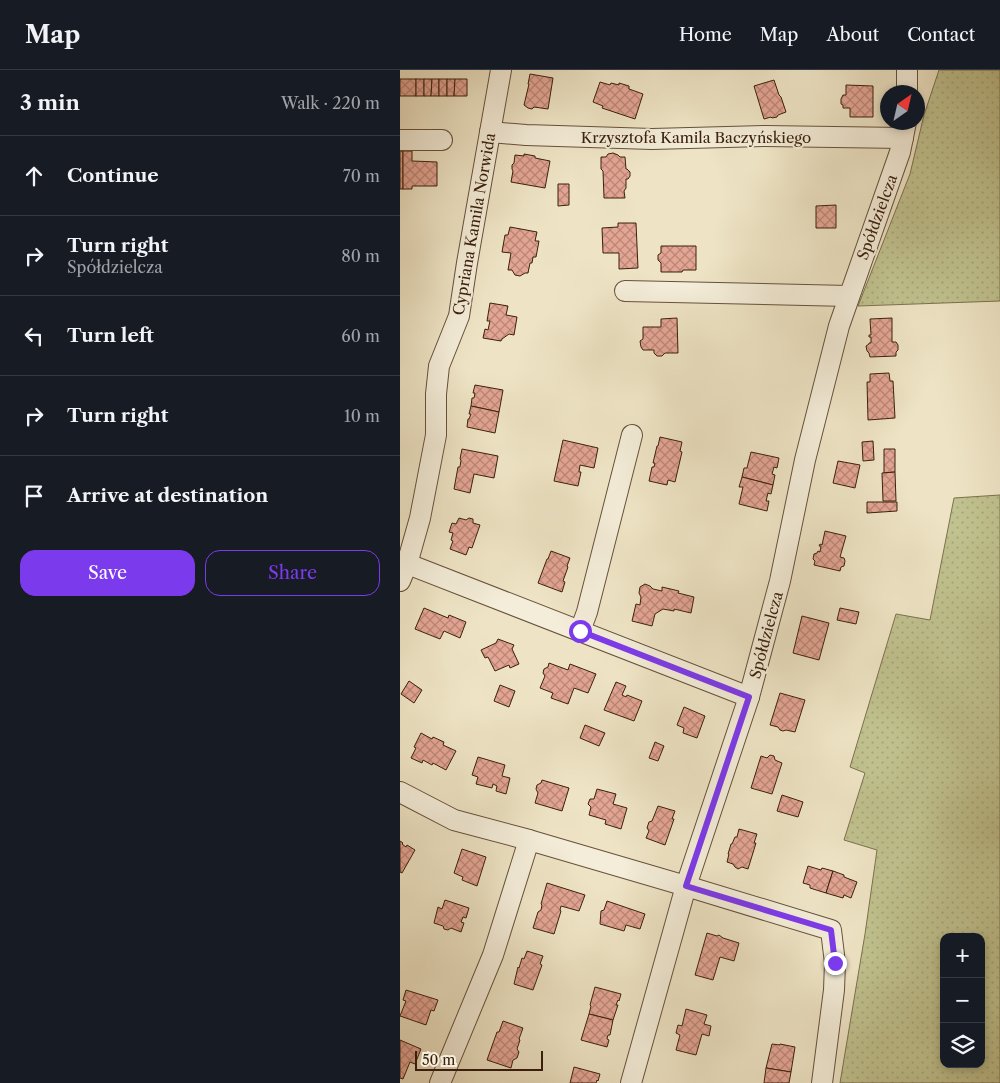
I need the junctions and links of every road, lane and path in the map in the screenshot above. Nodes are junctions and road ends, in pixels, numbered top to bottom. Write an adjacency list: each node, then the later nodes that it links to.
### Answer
1 (501, 70): 5 (street, Cypriana Kamila Norwida)
2 (909, 70): 3 (street)
3 (908, 85)
4 (904, 130): 5 (street, Krzysztofa Kamila Baczyńskiego); 9 (street, Spółdzielcza)
5 (490, 132): 11 (street, Cypriana Kamila Norwida)
6 (400, 140): 7 (street)
7 (442, 140)
8 (625, 291): 9 (street)
9 (849, 296): 13 (street, Spółdzielcza)
10 (632, 435): 12 (street)
11 (402, 568): 12 (street)
12 (580, 631): 13 (street)
13 (749, 697): 16 (street, Spółdzielcza)
14 (400, 792): 15 (street)
15 (529, 840): 16 (street); 17 (street)
16 (686, 886): 18 (street, Spółdzielcza); 19 (street)
17 (440, 1083)
18 (631, 1083)
19 (822, 1083)

